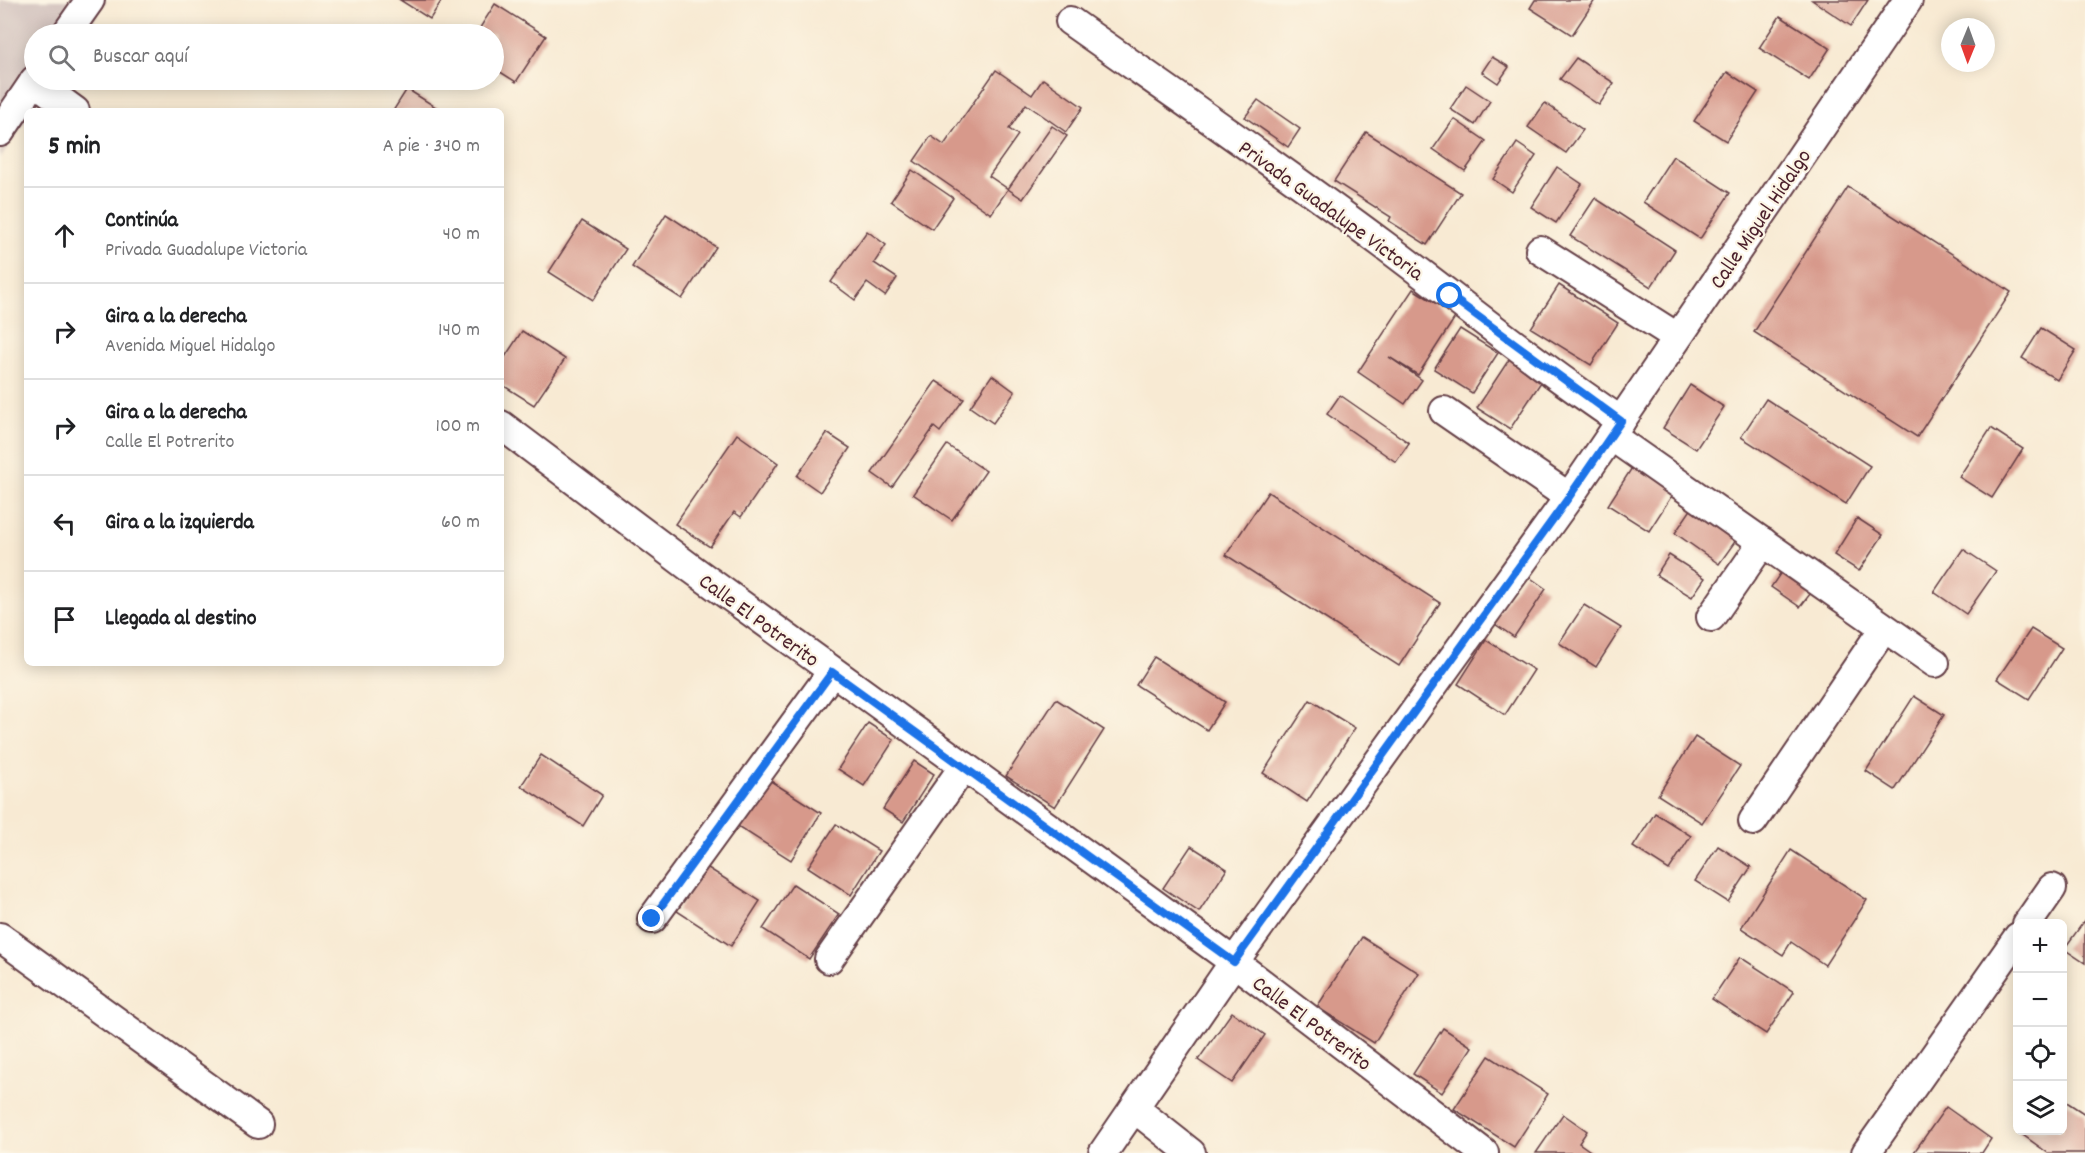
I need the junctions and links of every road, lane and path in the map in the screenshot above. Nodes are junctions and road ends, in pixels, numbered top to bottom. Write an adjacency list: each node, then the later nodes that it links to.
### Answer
1 (90, 0): 4 (street)
2 (1908, 0): 10 (street, Calle Miguel Hidalgo)
3 (1070, 21): 13 (street, Privada Guadalupe Victoria)
4 (73, 24)
5 (27, 90): 8 (street)
6 (47, 90): 7 (street)
7 (71, 108)
8 (0, 132)
9 (1540, 250): 10 (street)
10 (1677, 337): 13 (street, Calle Miguel Hidalgo)
11 (1444, 411): 14 (street)
12 (504, 427): 19 (street, Calle El Potrerito)
13 (1616, 428): 14 (street, Calle Miguel Hidalgo); 15 (street, Privada Guadalupe Victoria)
14 (1569, 497): 28 (street, Calle Miguel Hidalgo)
15 (1763, 542): 16 (street); 17 (street, Privada Guadalupe Victoria)
16 (1711, 617)
17 (1884, 628): 18 (street, Privada Guadalupe Victoria); 21 (street)
18 (1935, 663)
19 (832, 672): 20 (street, Calle El Potrerito); 23 (street)
20 (964, 766): 27 (street); 28 (street, Calle El Potrerito)
21 (1753, 821)
22 (2052, 888): 24 (street)
23 (652, 919)
24 (2030, 919)
25 (0, 937): 30 (street)
26 (2013, 944): 34 (street)
27 (829, 958)
28 (1234, 962): 29 (street, Calle Miguel Hidalgo); 33 (street, Calle El Potrerito)
29 (1134, 1108): 31 (street, Calle Miguel Hidalgo); 32 (street)
30 (258, 1124)
31 (1103, 1153)
32 (1191, 1153)
33 (1484, 1153)
34 (1866, 1153)

